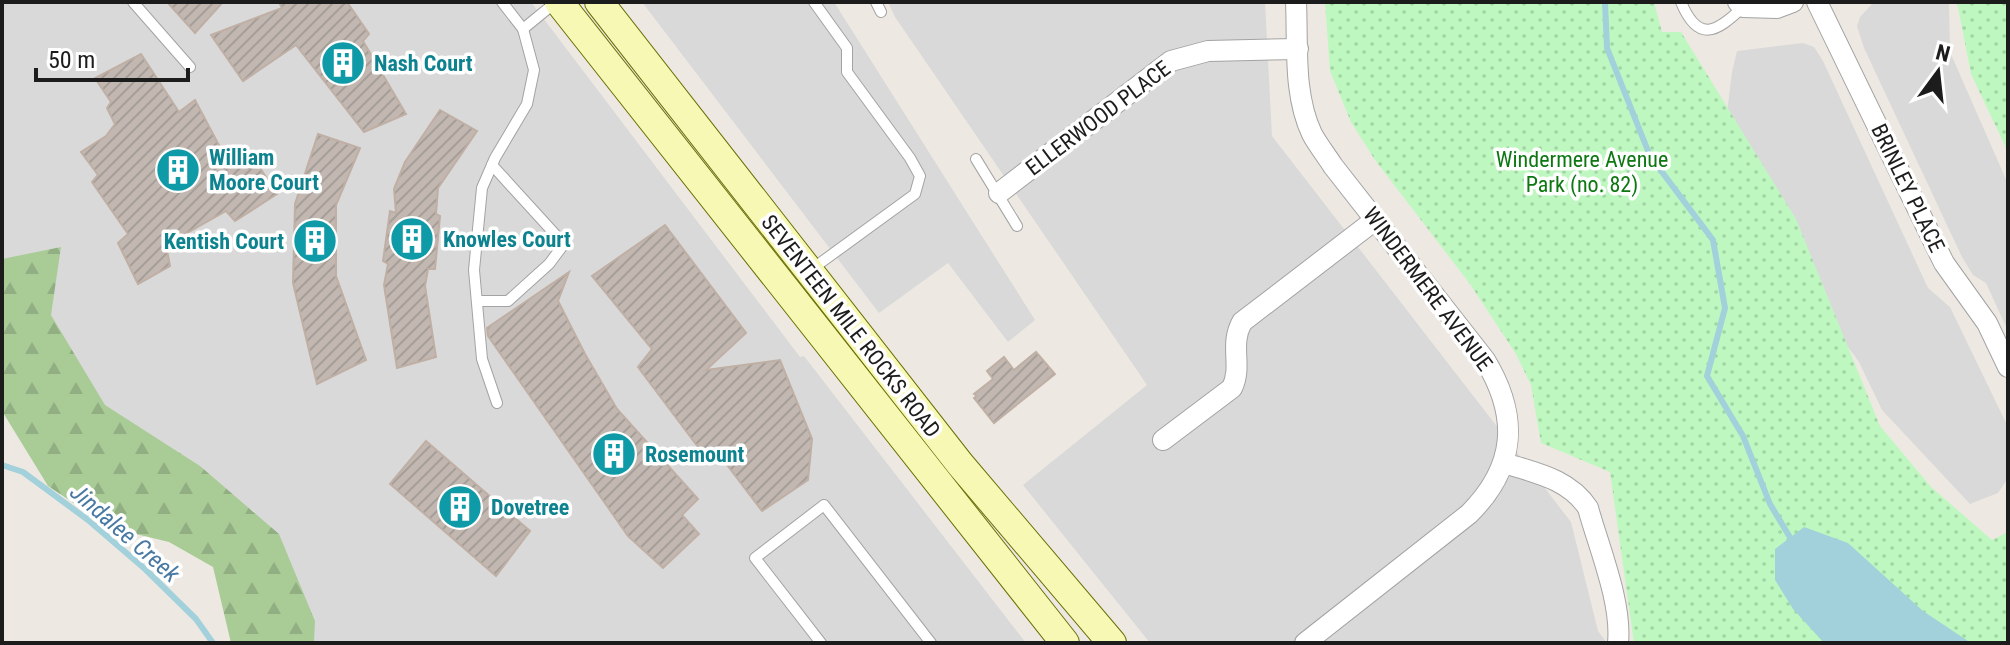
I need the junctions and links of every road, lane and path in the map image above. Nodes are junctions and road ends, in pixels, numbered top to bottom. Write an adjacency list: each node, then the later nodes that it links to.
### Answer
1 (133, 2): 13 (lane)
2 (502, 2): 11 (lane)
3 (558, 2): 11 (lane); 27 (main road, SEVENTEEN MILE ROCKS ROAD)
4 (599, 2): 19 (main road, SEVENTEEN MILE ROCKS ROAD)
5 (814, 2): 19 (lane)
6 (1296, 2): 12 (street, WINDERMERE AVENUE)
7 (1681, 2): 10 (lane)
8 (1793, 2): 10 (street)
9 (1817, 2): 21 (street, BRINLEY PLACE)
10 (1741, 5)
11 (523, 29): 15 (lane)
12 (1298, 49): 16 (street, ELLERWOOD PLACE); 17 (street, WINDERMERE AVENUE)
13 (190, 67)
14 (976, 159): 16 (lane)
15 (492, 165): 20 (lane); 20 (lane)
16 (999, 193): 18 (lane)
17 (1375, 220): 23 (street); 24 (street, WINDERMERE AVENUE)
18 (1017, 226)
19 (808, 272): 28 (main road, SEVENTEEN MILE ROCKS ROAD)
20 (477, 301): 22 (lane)
21 (2008, 367)
22 (497, 403)
23 (1163, 440)
24 (1504, 463): 29 (street, WINDERMERE AVENUE); 30 (street)
25 (821, 643): 26 (lane)
26 (931, 643)
27 (1065, 643)
28 (1112, 643)
29 (1305, 643)
30 (1618, 643)

